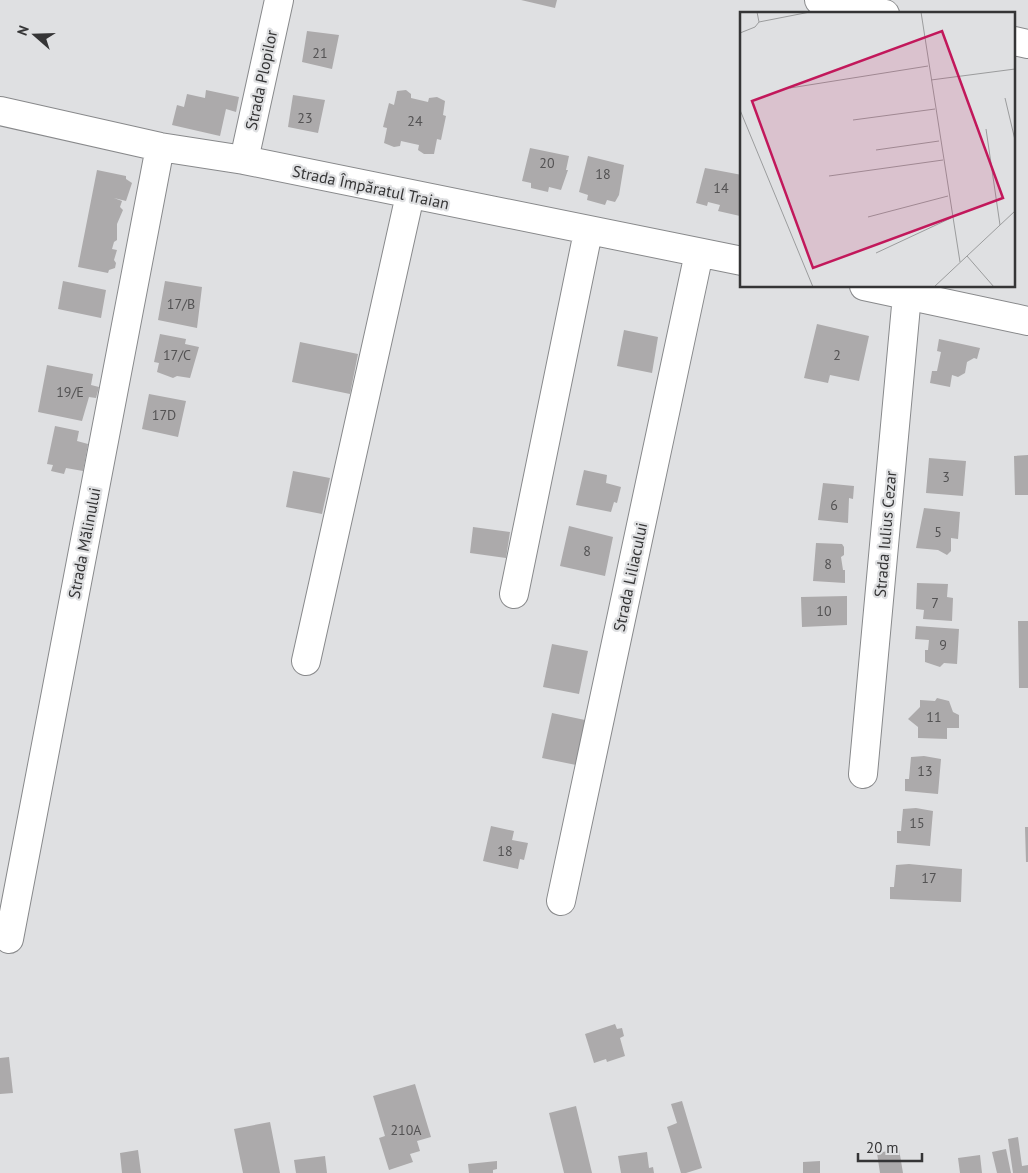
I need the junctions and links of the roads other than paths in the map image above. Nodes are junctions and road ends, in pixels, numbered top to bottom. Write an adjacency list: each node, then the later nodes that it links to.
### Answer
1 (279, 0): 6 (street, Strada Plopilor)
2 (819, 0): 3 (street)
3 (876, 12)
4 (0, 111): 5 (street, Strada Împăratul Traian)
5 (160, 147): 6 (street, Strada Împăratul Traian); 18 (street, Strada Mălinului)
6 (244, 160): 7 (street, Strada Împăratul Traian)
7 (410, 195): 8 (street, Strada Împăratul Traian); 15 (street)
8 (588, 232): 9 (street, Strada Împăratul Traian); 14 (street)
9 (699, 252): 10 (street, Strada Împăratul Traian); 17 (street, Strada Liliacului)
10 (740, 261)
11 (874, 288): 12 (street)
12 (907, 295): 13 (street); 16 (street, Strada Iulius Cezar)
13 (1028, 322)
14 (514, 594)
15 (306, 661)
16 (862, 774)
17 (561, 901)
18 (9, 939)

